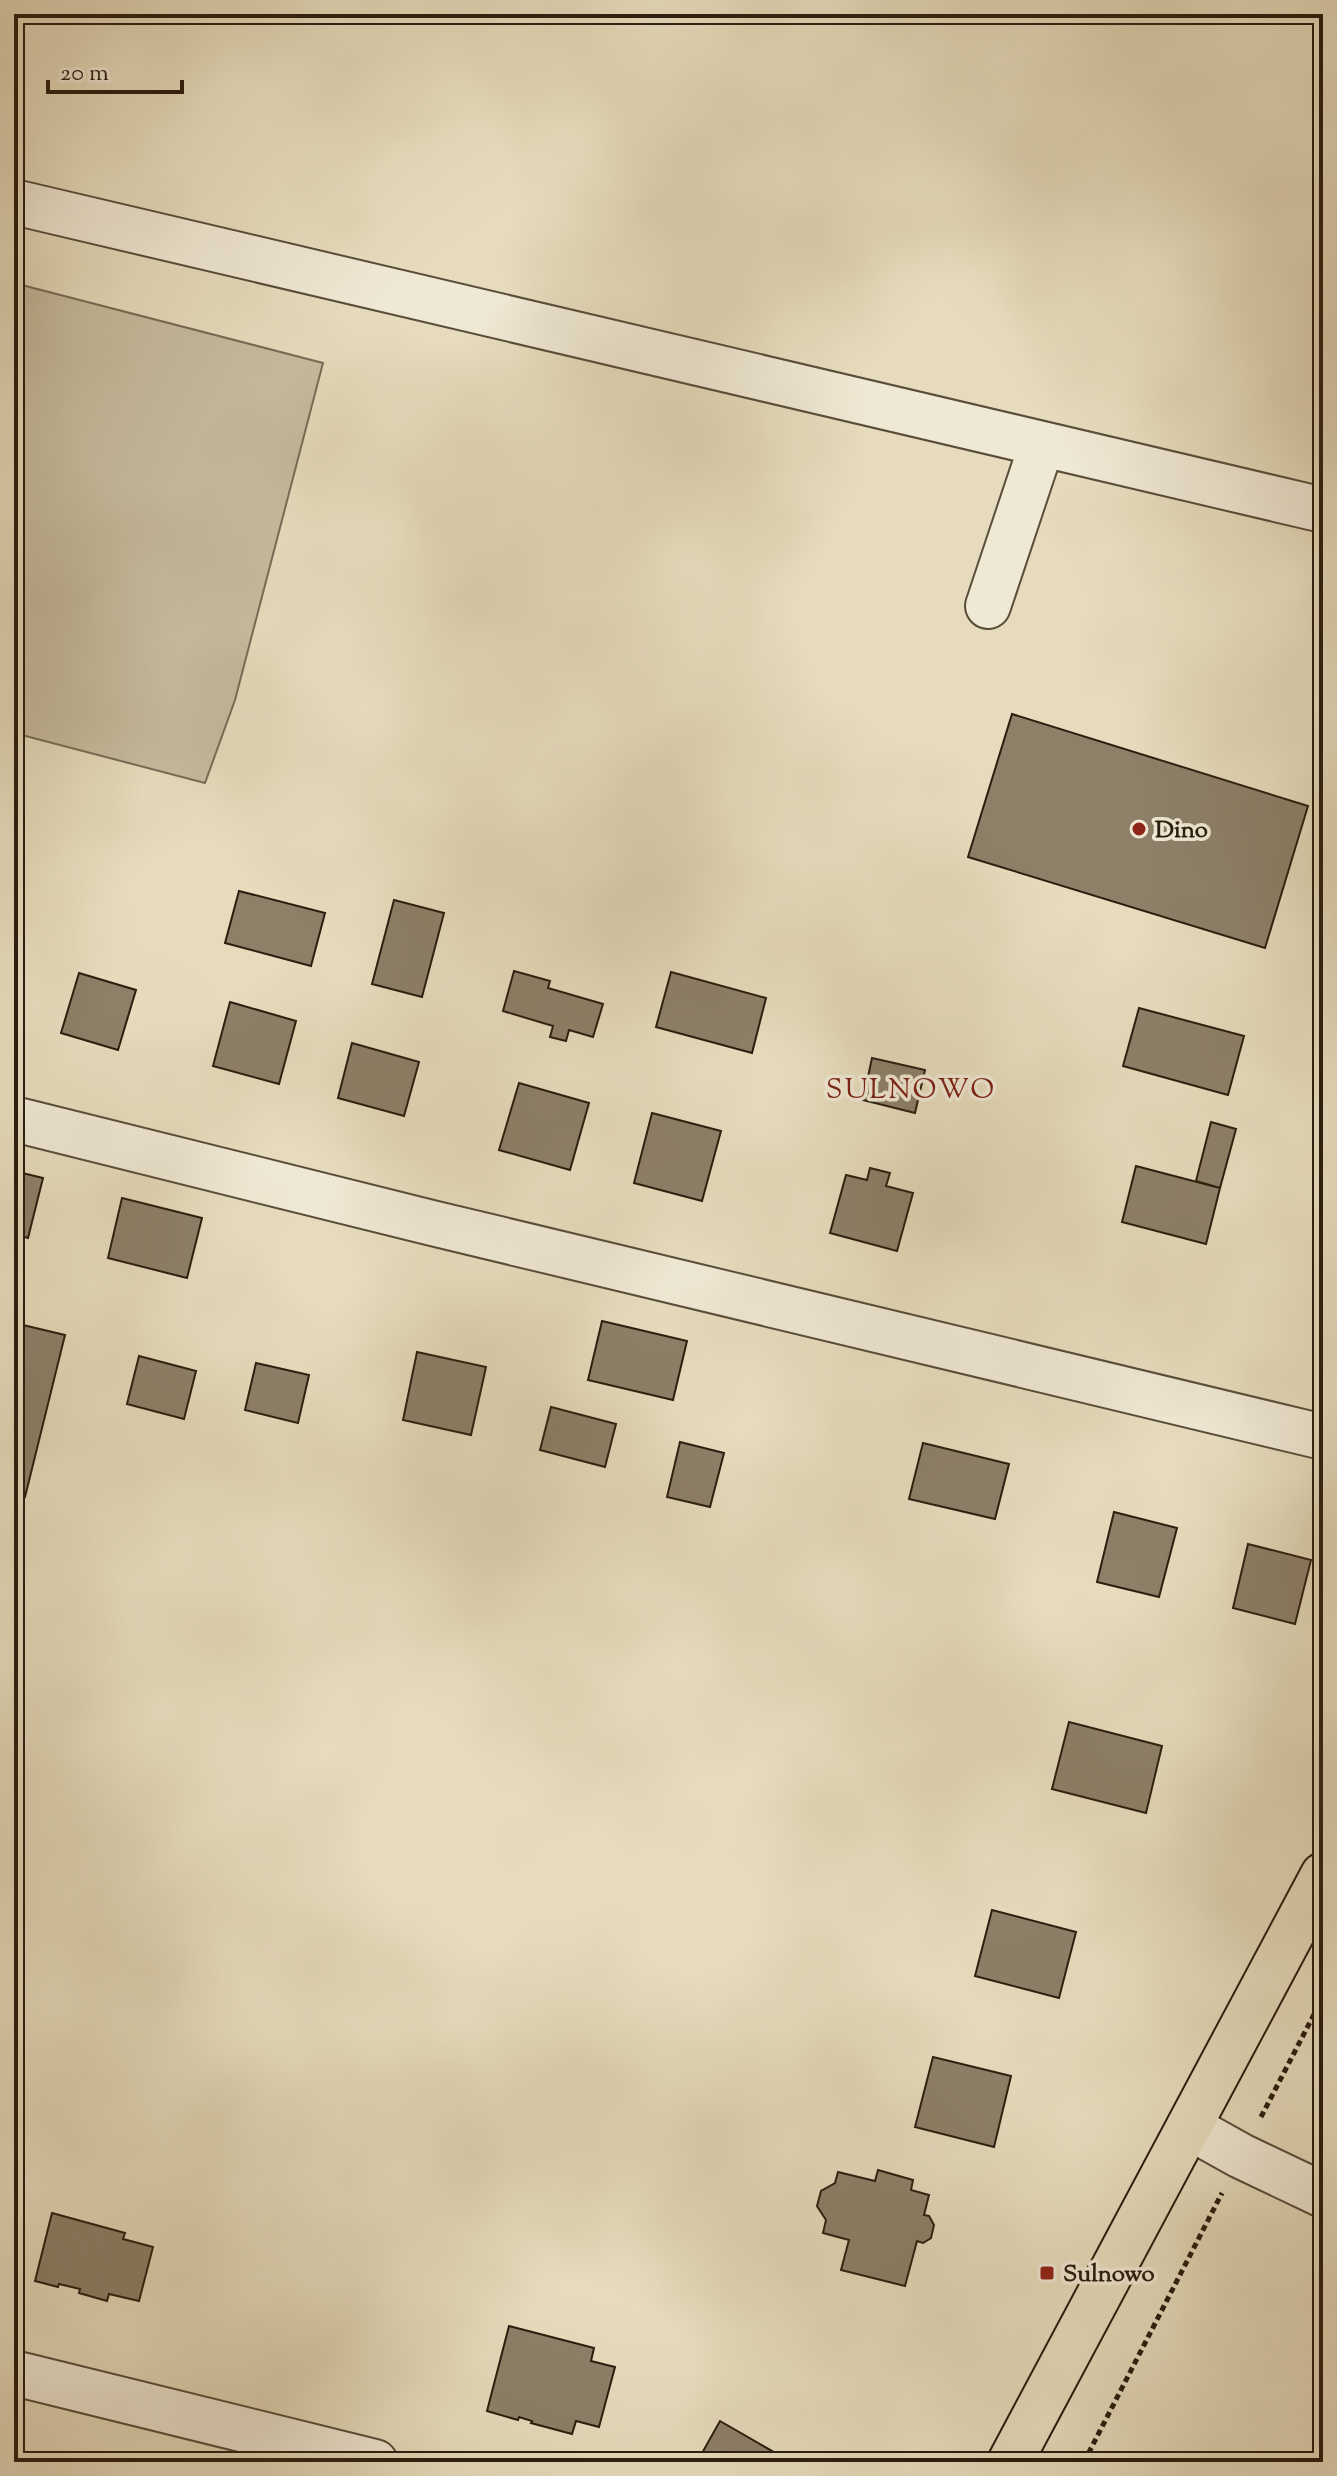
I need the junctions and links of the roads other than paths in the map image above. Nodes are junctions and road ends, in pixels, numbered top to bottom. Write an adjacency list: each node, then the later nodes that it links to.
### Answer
1 (14, 202): 2 (street)
2 (1042, 444): 3 (street); 4 (street)
3 (1323, 510)
4 (988, 606)
5 (14, 1119): 6 (street)
6 (1323, 1437)
7 (1323, 1875): 8 (main road)
8 (1189, 2127): 9 (street); 12 (main road)
9 (1323, 2195)
10 (14, 2373): 11 (street)
11 (375, 2462)
12 (1010, 2462)

